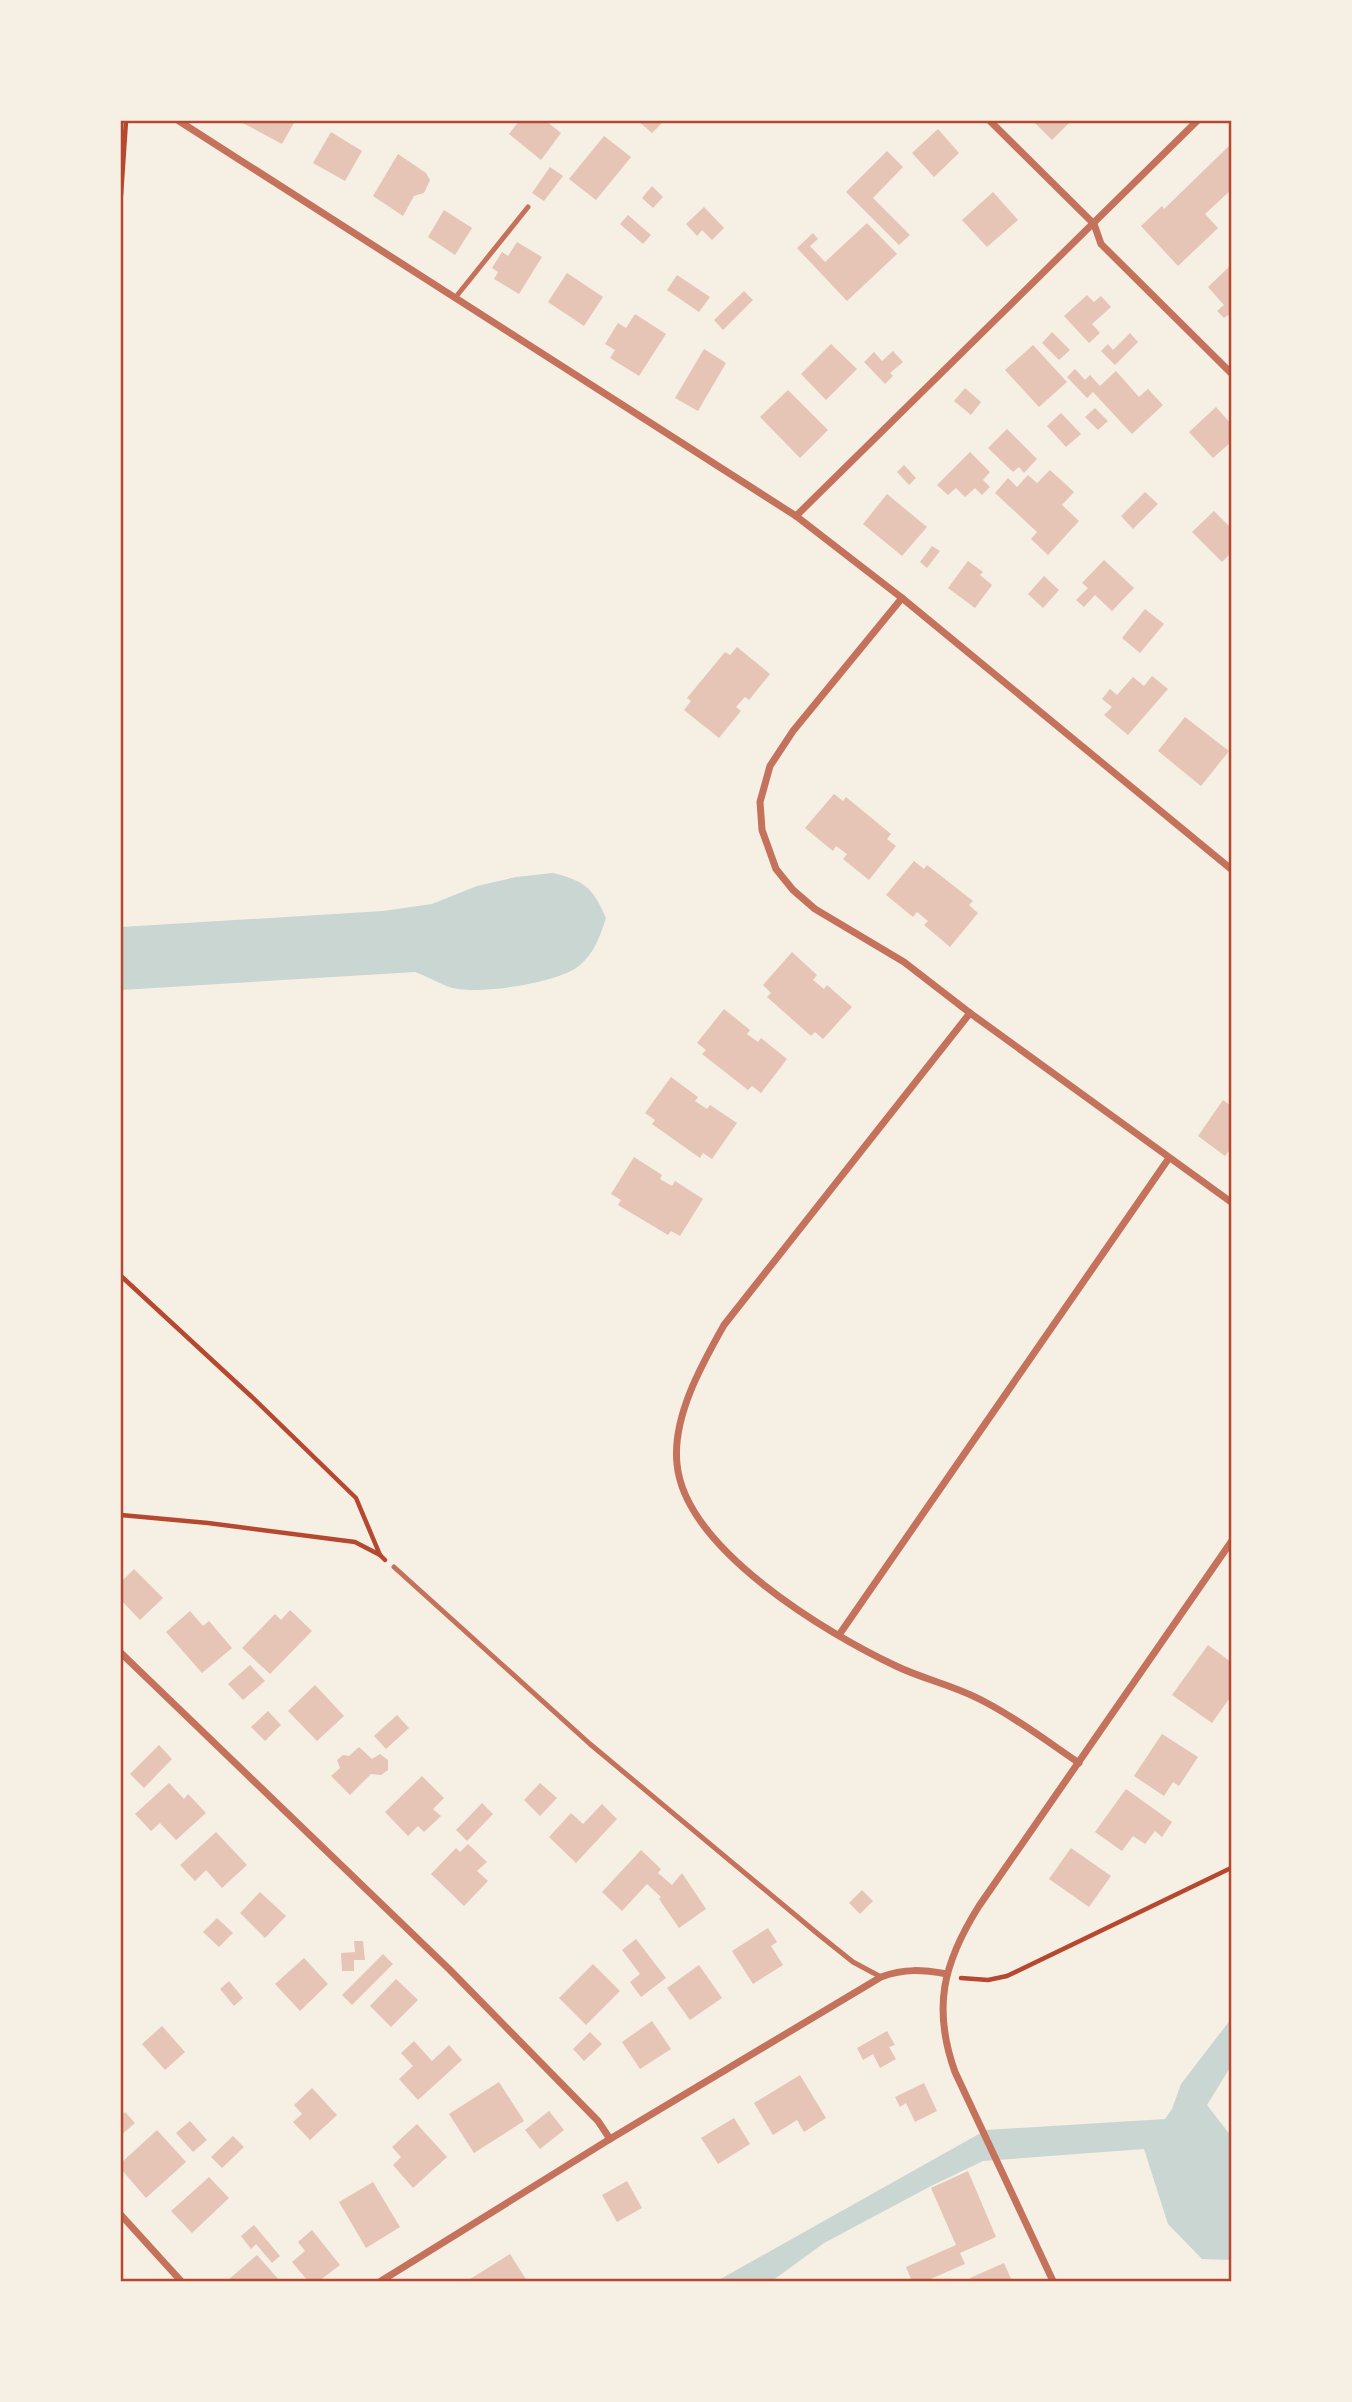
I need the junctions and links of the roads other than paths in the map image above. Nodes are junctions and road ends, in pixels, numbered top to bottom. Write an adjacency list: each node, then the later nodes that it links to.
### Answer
1 (179, 121): 6 (street)
2 (990, 121): 5 (street)
3 (1197, 121): 5 (street)
4 (528, 207): 6 (lane)
5 (1094, 224): 7 (street); 8 (street)
6 (455, 298): 8 (street)
7 (1231, 373)
8 (796, 516): 9 (street)
9 (902, 598): 10 (street); 11 (street)
10 (1231, 869)
11 (970, 1013): 12 (street); 16 (street)
12 (1169, 1158): 13 (street); 16 (street)
13 (1231, 1202)
14 (1231, 1542): 18 (street)
15 (394, 1567): 20 (lane)
16 (839, 1634): 18 (street)
17 (121, 1653): 21 (street)
18 (1079, 1763): 19 (street)
19 (947, 1974): 20 (street); 25 (street)
20 (881, 1977): 21 (street)
21 (610, 2139): 24 (street)
22 (121, 2215): 23 (street)
23 (181, 2281)
24 (381, 2281)
25 (1053, 2281)

